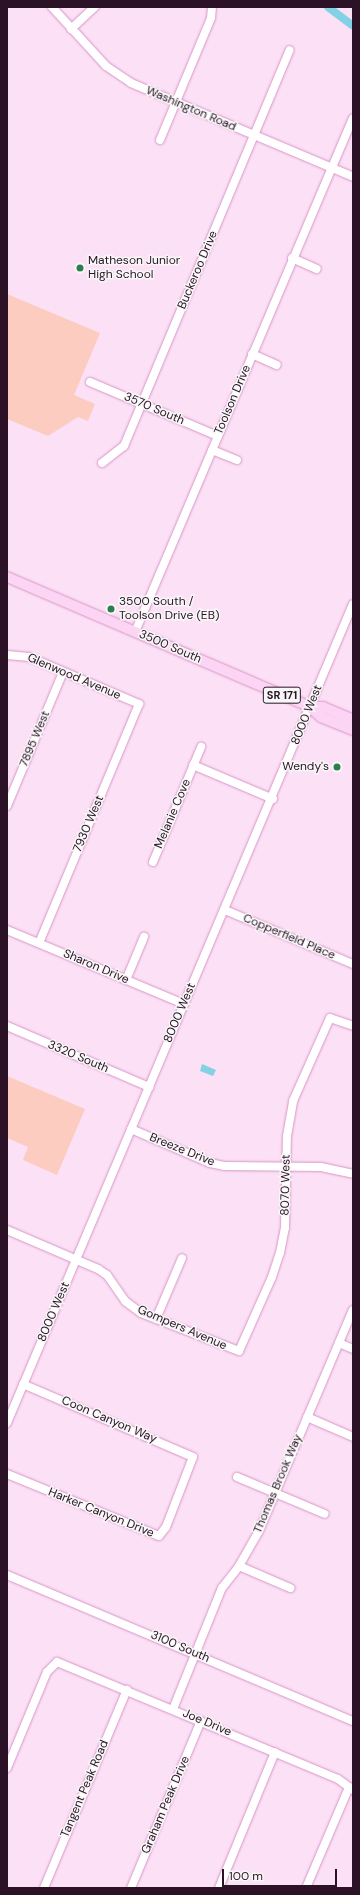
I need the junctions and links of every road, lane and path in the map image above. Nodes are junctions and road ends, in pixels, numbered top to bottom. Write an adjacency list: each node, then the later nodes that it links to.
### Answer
1 (52, 7): 4 (street, Washington Road)
2 (95, 7): 4 (street)
3 (212, 7): 6 (street)
4 (71, 29): 6 (street, Washington Road)
5 (290, 50): 8 (street, Buckeroo Drive)
6 (175, 103): 8 (street, Washington Road); 9 (street)
7 (353, 118): 10 (street, Toolson Drive)
8 (254, 136): 10 (street, Washington Road); 17 (street, Buckeroo Drive)
9 (160, 140)
10 (331, 168): 11 (street, Washington Road); 12 (street, Toolson Drive)
11 (353, 177)
12 (292, 258): 13 (street); 14 (street, Toolson Drive)
13 (317, 269)
14 (252, 354): 15 (street); 18 (street, Toolson Drive)
15 (277, 365)
16 (90, 382): 17 (street, 3570 South)
17 (142, 404): 18 (street, 3570 South); 21 (street, Buckeroo Drive)
18 (218, 436): 19 (street, Toolson Drive)
19 (212, 450): 20 (street); 24 (street, Toolson Drive)
20 (237, 460)
21 (102, 463)
22 (7, 577): 24 (main road, 3500 South / SR 171)
23 (353, 604): 28 (street, 8000 West)
24 (136, 632): 28 (main road, 3500 South / SR 171)
25 (7, 655): 26 (street, Glenwood Avenue)
26 (63, 672): 27 (street, Glenwood Avenue); 34 (street, 7895 West)
27 (139, 704): 39 (street, 7930 West)
28 (310, 707): 29 (main road, 3500 South / SR 171); 30 (main road, 3500 South / SR 171); 33 (street, 8000 West)
29 (353, 720)
30 (353, 730)
31 (200, 748): 32 (street, Melanie Cove)
32 (193, 765): 33 (street, Melanie Cove); 35 (street, Melanie Cove)
33 (272, 798): 36 (street, 8000 West)
34 (7, 806)
35 (153, 862)
36 (225, 910): 40 (street, Copperfield Place); 42 (street, 8000 West)
37 (7, 930): 39 (street, Sharon Drive)
38 (144, 937): 41 (street)
39 (39, 943): 41 (street, Sharon Drive)
40 (353, 964)
41 (126, 980): 42 (street, Sharon Drive)
42 (184, 1004): 45 (street, 8000 West)
43 (7, 1026): 45 (street, 3320 South)
44 (353, 1026): 47 (street, 8070 West)
45 (149, 1087): 46 (street, 8000 West)
46 (131, 1129): 47 (street, Breeze Drive); 51 (street, 8000 West)
47 (286, 1167): 48 (street, Breeze Drive); 56 (street, 8070 West)
48 (353, 1174)
49 (7, 1230): 51 (street, Gompers Avenue)
50 (182, 1258): 53 (street)
51 (76, 1260): 53 (street, Gompers Avenue); 57 (street, 8000 West)
52 (353, 1310): 54 (street, Thomas Brook Way)
53 (156, 1319): 56 (street, Gompers Avenue)
54 (339, 1343): 55 (street); 58 (street, Thomas Brook Way)
55 (353, 1349)
56 (239, 1351)
57 (23, 1384): 59 (street, 8000 West); 61 (street, Coon Canyon Way)
58 (307, 1417): 60 (street); 64 (street, Thomas Brook Way)
59 (7, 1422)
60 (353, 1437)
61 (193, 1457): 62 (street, Harker Canyon Drive)
62 (7, 1474)
63 (237, 1477): 64 (street)
64 (275, 1493): 65 (street); 66 (street, Thomas Brook Way)
65 (325, 1514)
66 (239, 1566): 68 (street); 69 (street, Thomas Brook Way)
67 (7, 1575): 69 (street, 3100 South)
68 (290, 1588)
69 (196, 1654): 71 (street, Thomas Brook Way); 72 (street, 3100 South)
70 (127, 1690): 71 (street, Joe Drive); 75 (street, Joe Drive); 77 (street, Tangent Peak Road)
71 (173, 1709): 73 (street, Joe Drive)
72 (353, 1721)
73 (201, 1722): 74 (street, Joe Drive); 78 (street, Graham Peak Drive)
74 (275, 1752): 76 (street, Joe Drive); 79 (street)
75 (7, 1768)
76 (351, 1788): 80 (street)
77 (44, 1888)
78 (131, 1888)
79 (218, 1888)
80 (306, 1888)

